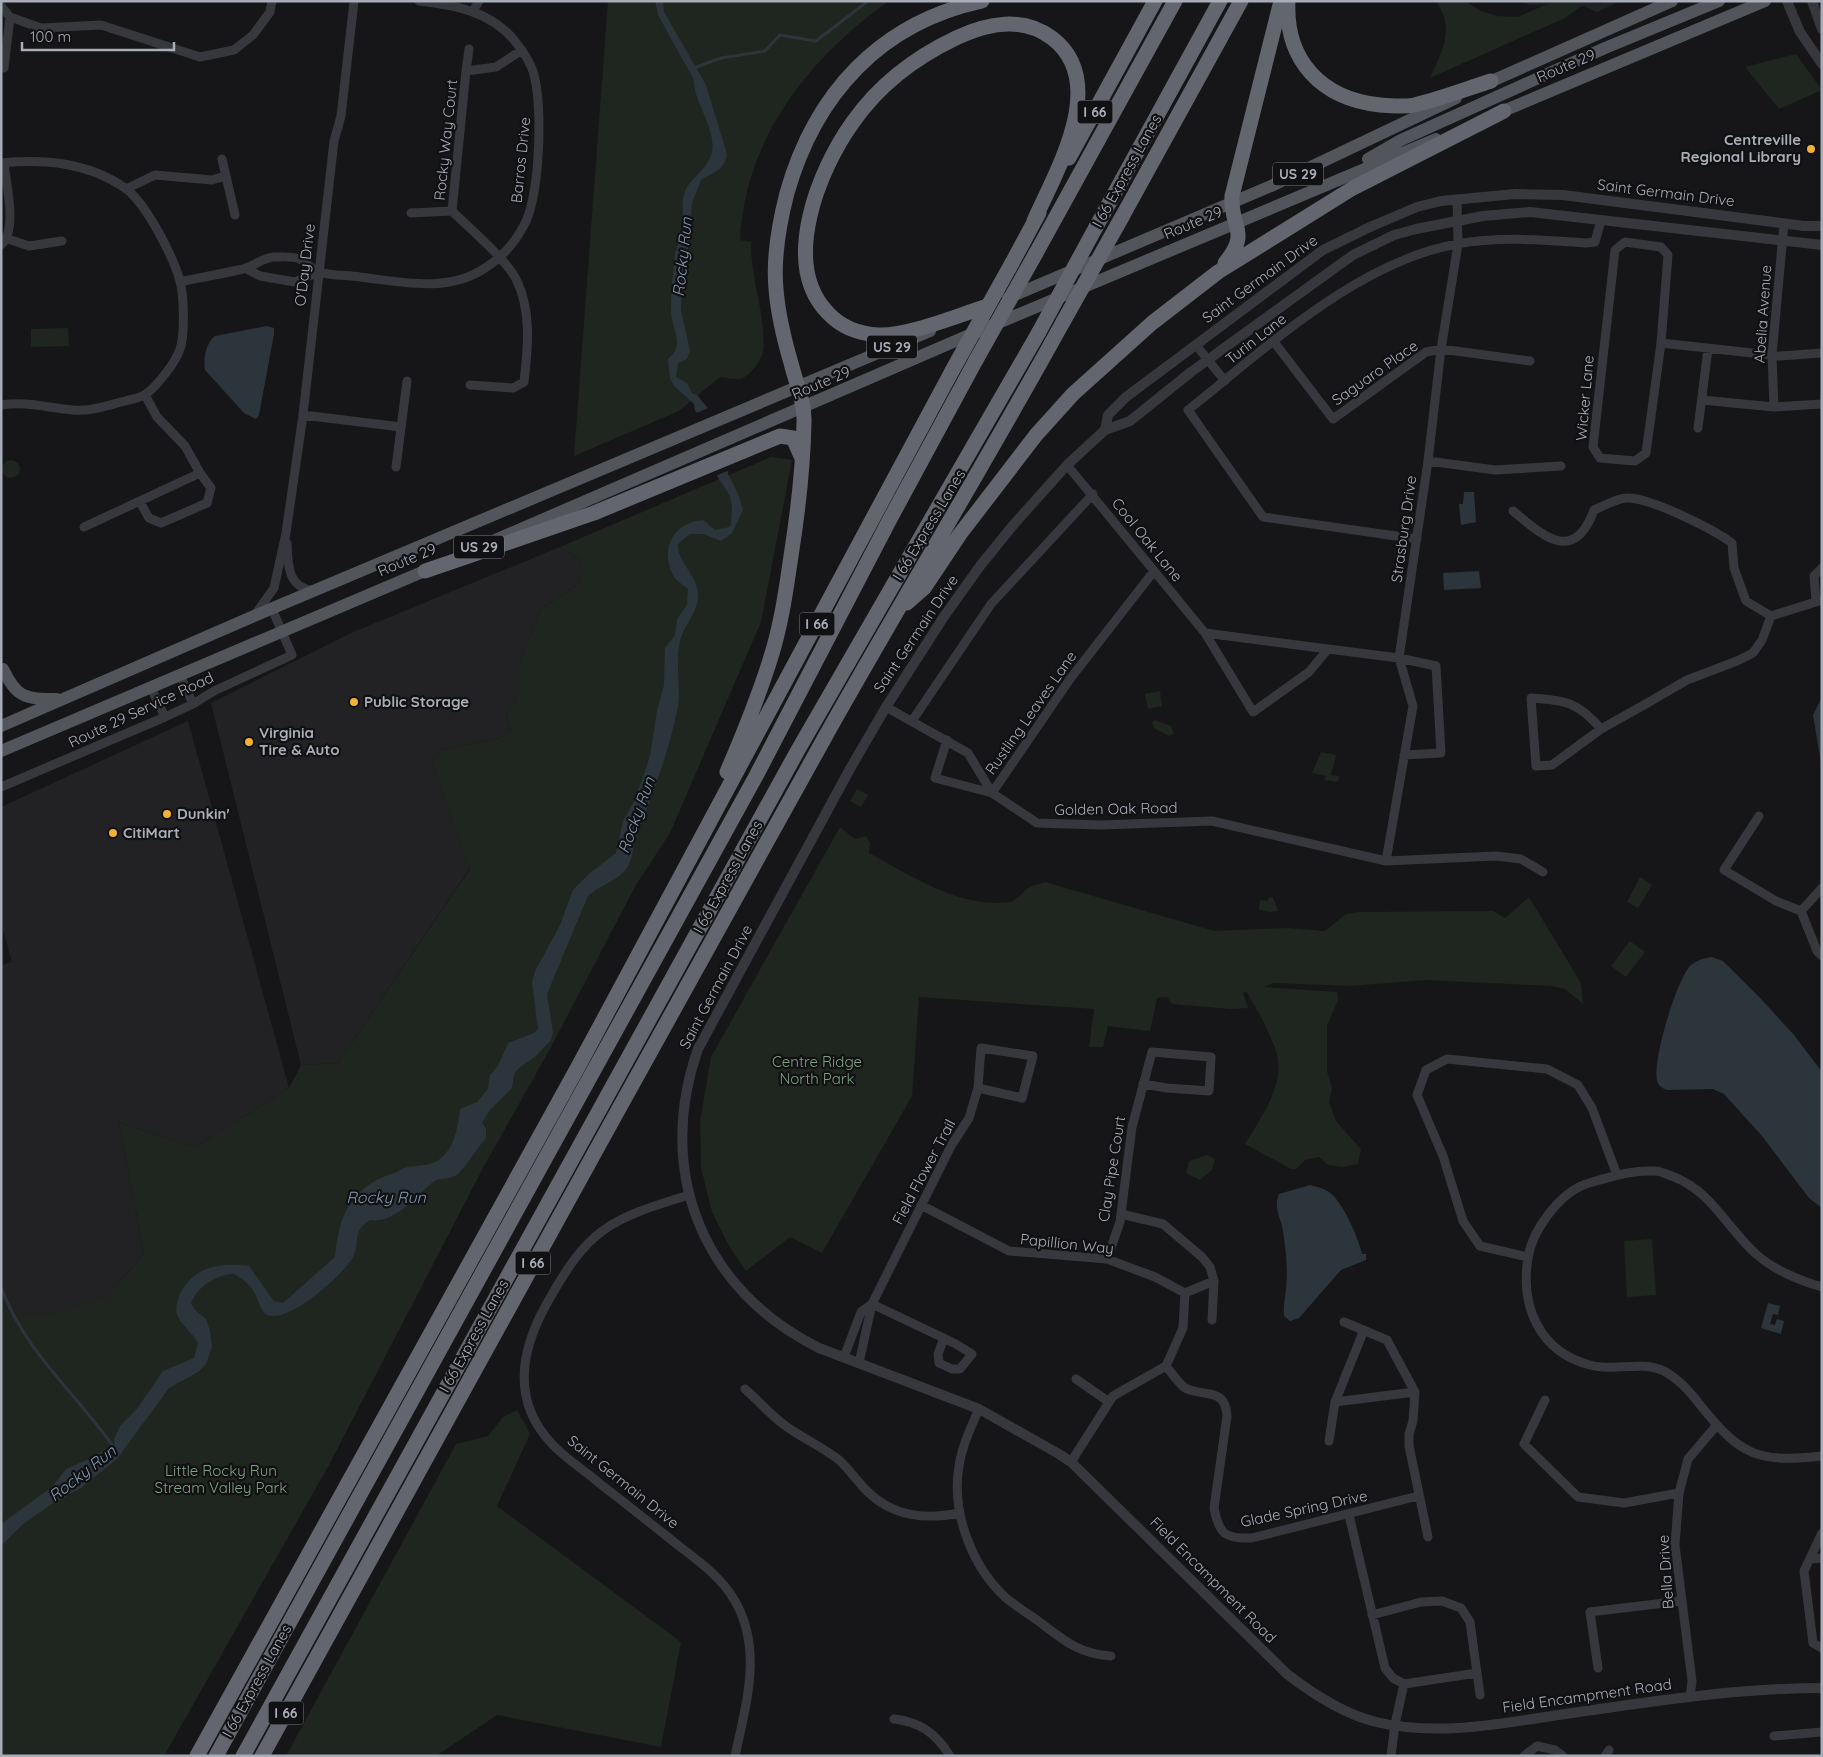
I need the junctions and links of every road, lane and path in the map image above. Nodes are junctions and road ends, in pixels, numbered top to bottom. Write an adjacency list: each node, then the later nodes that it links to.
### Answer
1 (272, 1): 19 (street)
2 (354, 1): 51 (street, O'Day Drive)
3 (419, 1): 18 (street, Barros Drive)
4 (479, 1): 18 (street)
5 (982, 1): 67 (highway)
6 (1155, 1): 40 (highway, I 66)
7 (1175, 1): 179 (highway, I 66 Express Lanes, bridge)
8 (1220, 1): 180 (highway, I 66 Express Lanes, bridge)
9 (1241, 1): 97 (highway, I 66, bridge)
10 (1282, 1): 34 (highway)
11 (1288, 1): 26 (highway)
12 (1719, 1): 31 (main road)
13 (1765, 1): 27 (main road, Route 29 / US 29)
14 (1787, 1): 23 (street)
15 (1812, 1): 20 (street)
16 (1670, 2): 26 (main road, Route 29 / US 29)
17 (1, 6): 19 (street)
18 (473, 11): 22 (street, Barros Drive)
19 (10, 17): 24 (street)
20 (1822, 29)
21 (470, 49): 25 (street, Rocky Way Court)
22 (522, 50): 25 (street, Rocky Way Court); 49 (street, Barros Drive)
23 (1822, 64)
24 (4, 68)
25 (466, 71): 35 (street, Rocky Way Court)
26 (1491, 81): 34 (main road, Route 29 / US 29)
27 (1504, 111): 31 (main road, Route 29 / US 29); 52 (highway)
28 (222, 160): 30 (street)
29 (3, 163): 32 (street); 44 (street)
30 (224, 176): 32 (street); 37 (street)
31 (1322, 186): 41 (main road, Route 29 / US 29)
32 (126, 189): 53 (street)
33 (1458, 199): 38 (street, Strasburg Drive); 42 (street, Saint Germain Drive); 57 (street, Saint Germain Drive)
34 (1232, 203): 41 (highway); 54 (main road, Route 29 / US 29)
35 (452, 211): 36 (street, Rocky Way Court); 49 (street, Rocky Way Court)
36 (411, 213)
37 (234, 215)
38 (1459, 220): 39 (street, Saint Germain Drive); 47 (street, Strasburg Drive); 62 (street, Saint Germain Drive)
39 (1601, 220): 46 (street, Saint Germain Drive); 47 (street, Turin Lane)
40 (1034, 221): 54 (highway); 122 (highway, I 66, bridge)
41 (1237, 222): 52 (highway); 73 (main road, Route 29 / US 29)
42 (1784, 224): 43 (street, Saint Germain Drive); 46 (street, Abelia Avenue)
43 (1822, 226)
44 (5, 242): 45 (street)
45 (62, 242)
46 (1782, 242): 48 (street, Saint Germain Drive); 61 (street, Abelia Avenue)
47 (1458, 244): 55 (street, Turin Lane); 59 (street, Strasburg Drive)
48 (1822, 245)
49 (499, 258): 51 (street, Barros Drive); 66 (street, Rocky Way Court)
50 (244, 268): 51 (street); 51 (street); 53 (street)
51 (318, 272): 74 (street, O'Day Drive)
52 (1218, 272): 97 (highway)
53 (180, 282): 68 (street)
54 (985, 308): 67 (main road, Route 29 / US 29)
55 (1274, 342): 59 (street, Saguaro Place); 65 (street, Turin Lane)
56 (1661, 343): 56 (street, Wicker Lane); 58 (street)
57 (1196, 345): 62 (street); 77 (street, Saint Germain Drive)
58 (1708, 348): 61 (street); 69 (street)
59 (1441, 349): 63 (street, Saguaro Place); 79 (street, Strasburg Drive)
60 (1822, 353): 61 (street)
61 (1772, 355): 72 (street, Abelia Avenue)
62 (1208, 360): 65 (street); 77 (street, Saint Germain Drive)
63 (1530, 361)
64 (407, 381): 75 (street)
65 (1225, 381): 90 (street, Turin Lane)
66 (470, 385)
67 (798, 386): 73 (highway); 94 (main road, Route 29 / US 29)
68 (145, 395): 71 (street); 84 (street)
69 (1702, 400): 72 (street); 76 (street)
70 (1822, 404): 72 (street)
71 (1, 405)
72 (1774, 407)
73 (803, 408): 78 (highway); 83 (main road, Route 29 / US 29)
74 (303, 415): 75 (street); 89 (street, O'Day Drive)
75 (401, 427): 82 (street)
76 (1698, 428)
77 (1105, 430): 80 (street, Saint Germain Drive)
78 (802, 458): 83 (highway); 122 (highway)
79 (1428, 461): 81 (street); 90 (street, Strasburg Drive)
80 (1067, 465): 85 (street, Cool Oak Lane); 109 (street, Saint Germain Drive)
81 (1561, 466)
82 (396, 467)
83 (679, 469): 92 (highway)
84 (200, 473): 86 (street); 86 (street)
85 (1093, 494): 93 (street, Cool Oak Lane); 111 (street)
86 (140, 502): 88 (street)
87 (1513, 510): 99 (street)
88 (84, 527)
89 (286, 533): 94 (street, O'Day Drive); 98 (street, O'Day Drive)
90 (1417, 539): 103 (street, Strasburg Drive)
91 (1822, 568): 95 (street)
92 (425, 571): 100 (main road, Route 29)
93 (1154, 571): 101 (street, Cool Oak Lane); 118 (street, Rustling Leaves Lane)
94 (319, 590): 96 (main road, Route 29 / US 29)
95 (1819, 601): 99 (street)
96 (272, 609): 98 (main road, Route 29 / US 29); 100 (street)
97 (896, 612): 181 (highway, I 66)
98 (254, 616): 107 (main road, Route 29 / US 29)
99 (1771, 616): 113 (street)
100 (282, 631): 105 (main road, Route 29); 108 (street, Route 29 Service Road)
101 (1205, 633): 102 (street); 102 (street, Cool Oak Lane)
102 (1328, 649): 103 (street)
103 (1399, 658): 116 (street, Strasburg Drive); 116 (street)
104 (3, 668): 107 (main road)
105 (180, 675): 106 (main road, Route 29); 108 (street)
106 (151, 688): 110 (street); 115 (main road, Route 29)
107 (62, 700): 112 (main road, Route 29 / US 29)
108 (193, 704): 110 (street, Route 29 Service Road)
109 (886, 707): 111 (street, Golden Oak Road); 129 (street, Saint Germain Drive)
110 (165, 717): 117 (street, Route 29 Service Road)
111 (912, 721): 114 (street, Golden Oak Road)
112 (1, 726)
113 (1601, 729): 113 (street)
114 (947, 740): 118 (street, Golden Oak Road); 118 (street, Rustling Leaves Lane)
115 (1, 751)
116 (1404, 755): 120 (street, Strasburg Drive)
117 (1, 787)
118 (992, 793): 120 (street, Golden Oak Road)
119 (1759, 816): 124 (street)
120 (1386, 861): 121 (street, Golden Oak Road)
121 (1544, 872)
122 (681, 876): 178 (highway, I 66)
123 (1822, 888): 124 (street)
124 (1802, 911): 125 (street)
125 (1822, 956)
126 (1143, 1084): 126 (street, Clay Pipe Court); 131 (street, Clay Pipe Court)
127 (978, 1088): 127 (street, Field Flower Trail); 130 (street, Field Flower Trail)
128 (1617, 1175): 132 (street); 132 (street); 135 (street)
129 (689, 1195): 142 (street, Field Encampment Road); 182 (street, Saint Germain Drive)
130 (921, 1205): 133 (street, Papillion Way); 137 (street, Field Flower Trail)
131 (1121, 1214): 133 (street, Clay Pipe Court); 134 (street)
132 (1528, 1257): 152 (street)
133 (1107, 1259): 136 (street, Papillion Way)
134 (1214, 1281): 136 (street); 138 (street)
135 (1822, 1287)
136 (1184, 1293): 144 (street)
137 (872, 1304): 141 (street); 142 (street, Field Flower Trail); 143 (street, Field Flower Trail)
138 (1212, 1320)
139 (1344, 1322): 140 (street)
140 (1364, 1330): 147 (street); 150 (street)
141 (944, 1338)
142 (844, 1357): 143 (street, Field Encampment Road)
143 (859, 1363): 151 (street, Field Encampment Road)
144 (1166, 1366): 149 (street); 159 (street, Glade Spring Drive)
145 (1076, 1380): 149 (street)
146 (745, 1389): 158 (street)
147 (1414, 1392): 150 (street); 157 (street)
148 (1545, 1400): 156 (street)
149 (1109, 1402): 155 (street)
150 (1335, 1402): 153 (street)
151 (979, 1409): 155 (street, Field Encampment Road); 158 (street)
152 (1716, 1426): 154 (street); 156 (street, Bella Drive)
153 (1329, 1441)
154 (1822, 1456)
155 (1071, 1462): 175 (street, Field Encampment Road)
156 (1679, 1493): 164 (street, Bella Drive)
157 (1418, 1496): 159 (street, Glade Spring Drive); 161 (street)
158 (959, 1513): 167 (street)
159 (1349, 1515): 165 (street)
160 (1822, 1533): 163 (street)
161 (1428, 1537)
162 (1822, 1558): 163 (street)
163 (1810, 1559): 166 (street)
164 (1681, 1601): 168 (street); 173 (street, Bella Drive)
165 (1372, 1615): 169 (street); 170 (street)
166 (1822, 1648)
167 (1111, 1656)
168 (1598, 1668)
169 (1477, 1673): 170 (street); 172 (street)
170 (1404, 1684): 175 (street)
171 (1822, 1688): 173 (street, Field Encampment Road)
172 (1480, 1695)
173 (1690, 1697): 175 (street, Field Encampment Road)
174 (894, 1719): 183 (street)
175 (1395, 1724): 184 (street)
176 (1822, 1732): 177 (street)
177 (1774, 1736)
178 (197, 1756)
179 (216, 1756)
180 (243, 1756)
181 (262, 1756)
182 (735, 1756)
183 (950, 1756)
184 (1391, 1756)
185 (1524, 1756): 186 (street)
186 (1563, 1756)

